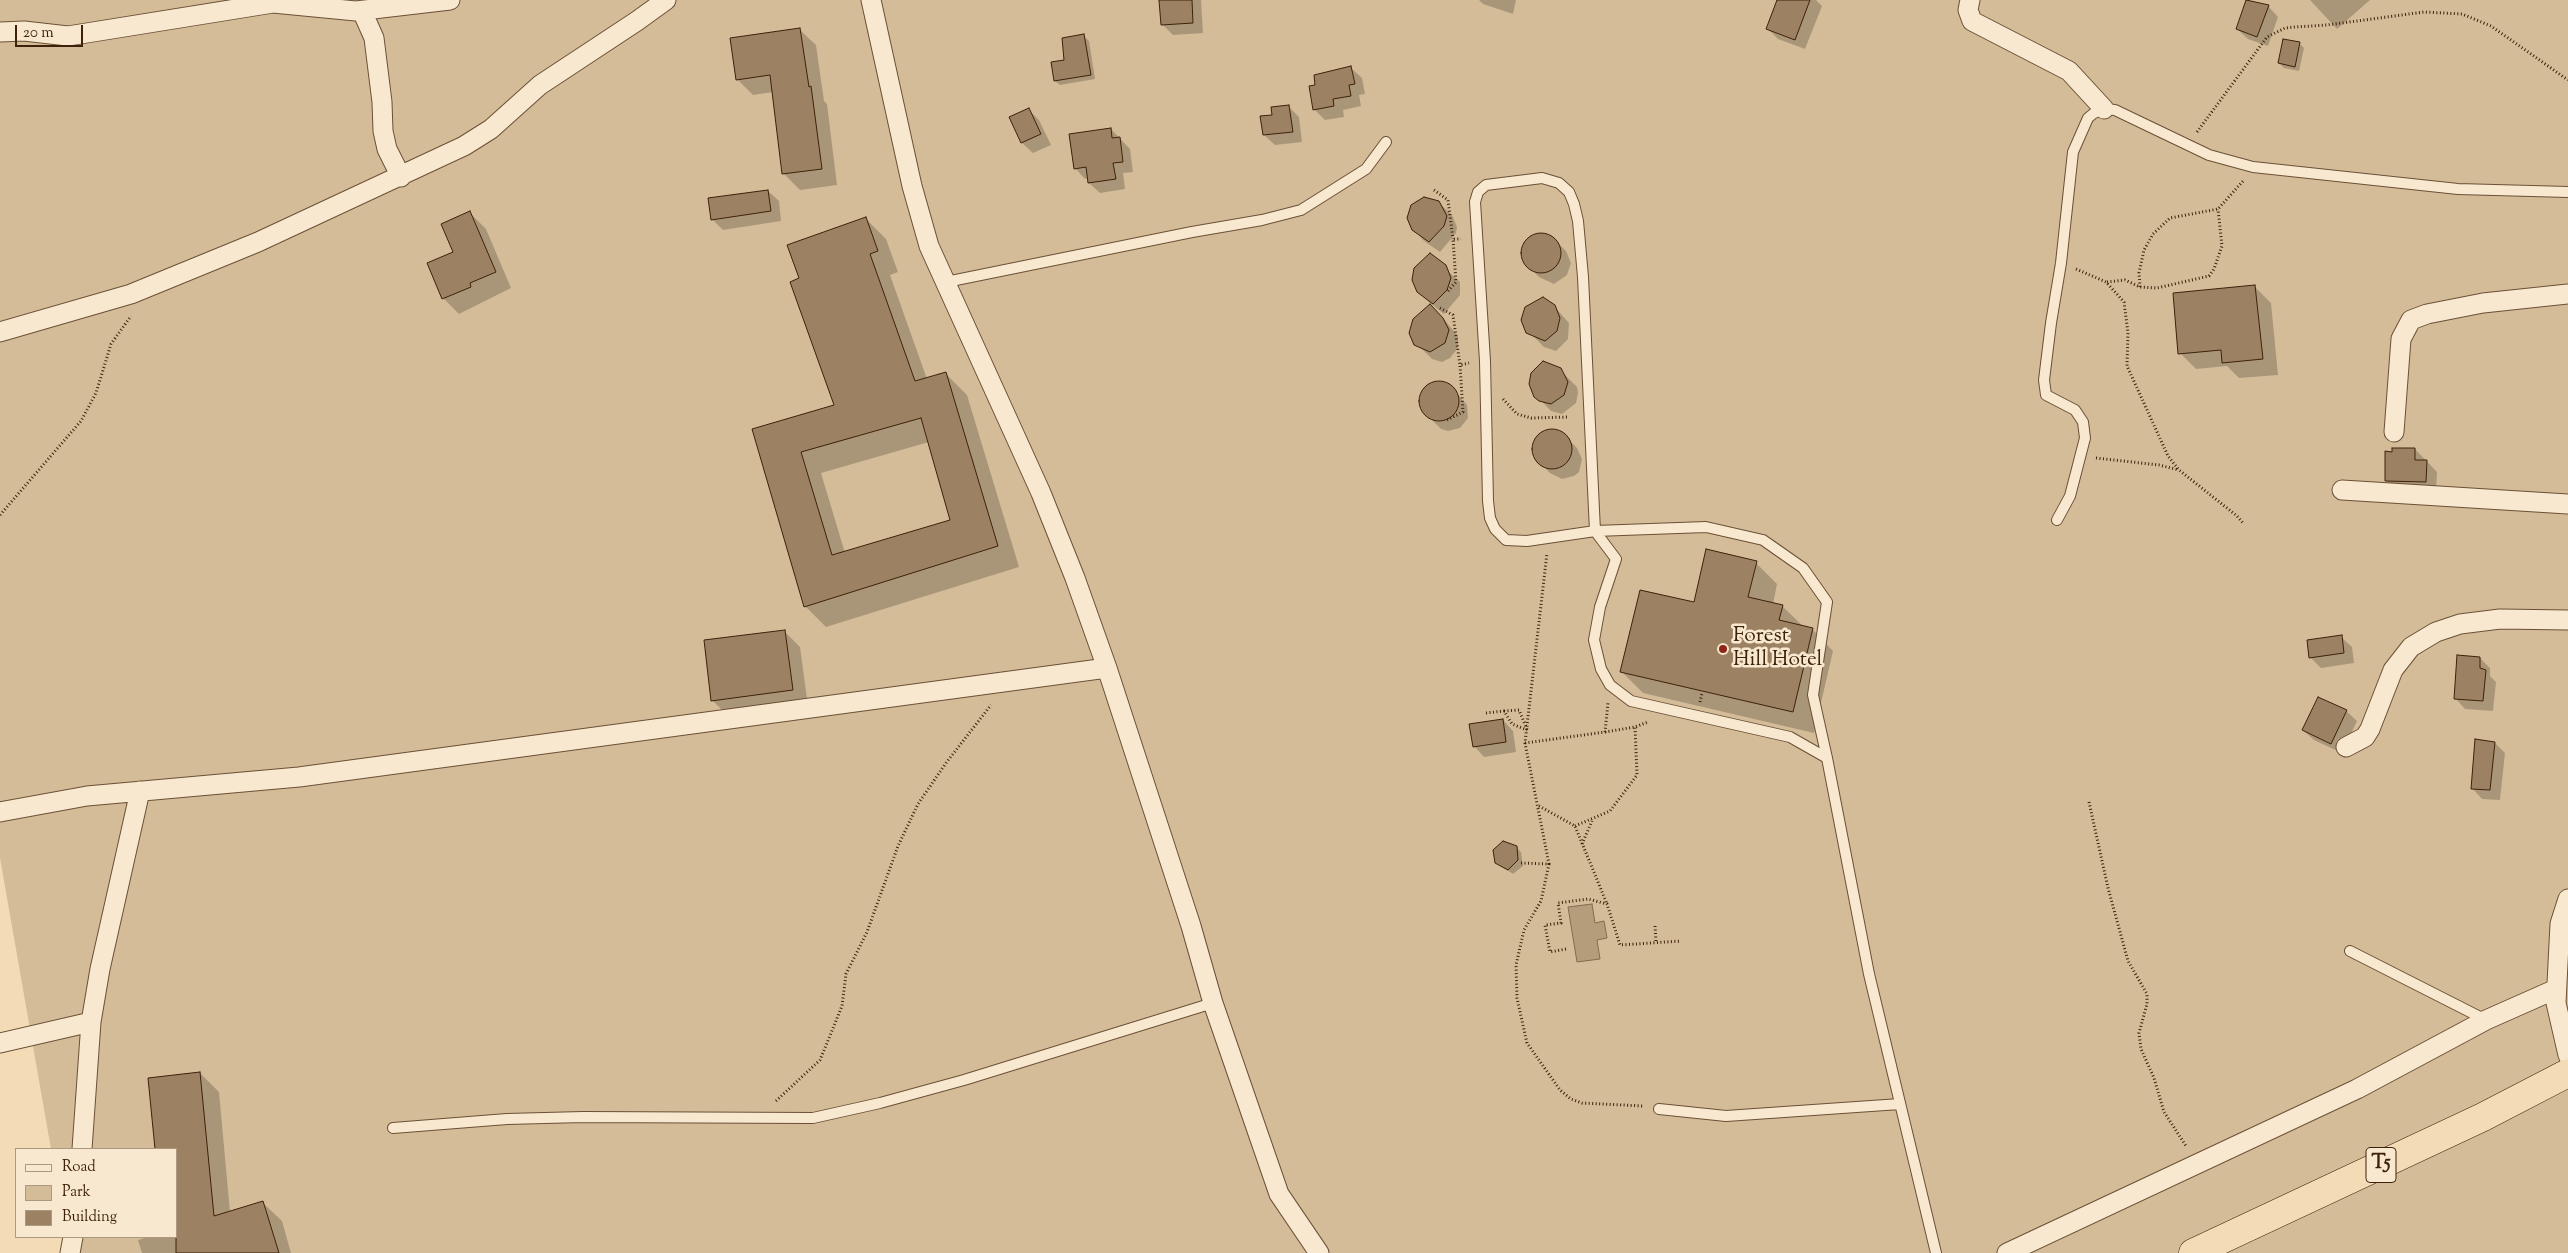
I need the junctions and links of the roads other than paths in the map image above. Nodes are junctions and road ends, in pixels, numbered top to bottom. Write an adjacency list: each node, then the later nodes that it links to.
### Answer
1 (450, 0): 5 (street)
2 (666, 0): 9 (street)
3 (871, 0): 11 (street)
4 (1970, 0): 7 (street)
5 (362, 11): 6 (street); 9 (street)
6 (0, 32)
7 (2104, 109): 10 (lane); 17 (lane)
8 (1386, 142): 11 (lane)
9 (401, 177): 13 (street)
10 (2568, 192)
11 (946, 282): 20 (street)
12 (2568, 294): 14 (street)
13 (0, 332)
14 (2394, 432)
15 (2342, 490): 16 (street)
16 (2568, 504)
17 (2057, 520)
18 (1595, 531): 18 (lane); 22 (lane); 22 (lane)
19 (2568, 620): 21 (street)
20 (1107, 668): 23 (street); 28 (street)
21 (2346, 747)
22 (1827, 758): 34 (lane)
23 (140, 791): 24 (street); 30 (street)
24 (0, 812)
25 (2568, 900): 27 (street)
26 (2350, 951): 29 (lane)
27 (2556, 989): 29 (street); 32 (street)
28 (1213, 1003): 36 (lane); 40 (street)
29 (2486, 1020): 42 (street)
30 (91, 1022): 31 (street); 37 (street)
31 (0, 1044)
32 (2568, 1055)
33 (2568, 1073): 43 (highway, T5)
34 (1900, 1104): 35 (lane); 41 (lane)
35 (1659, 1109)
36 (392, 1128)
37 (82, 1148)
38 (73, 1238): 39 (street)
39 (70, 1253)
40 (1319, 1253)
41 (1936, 1253)
42 (2007, 1253)
43 (2193, 1253)

